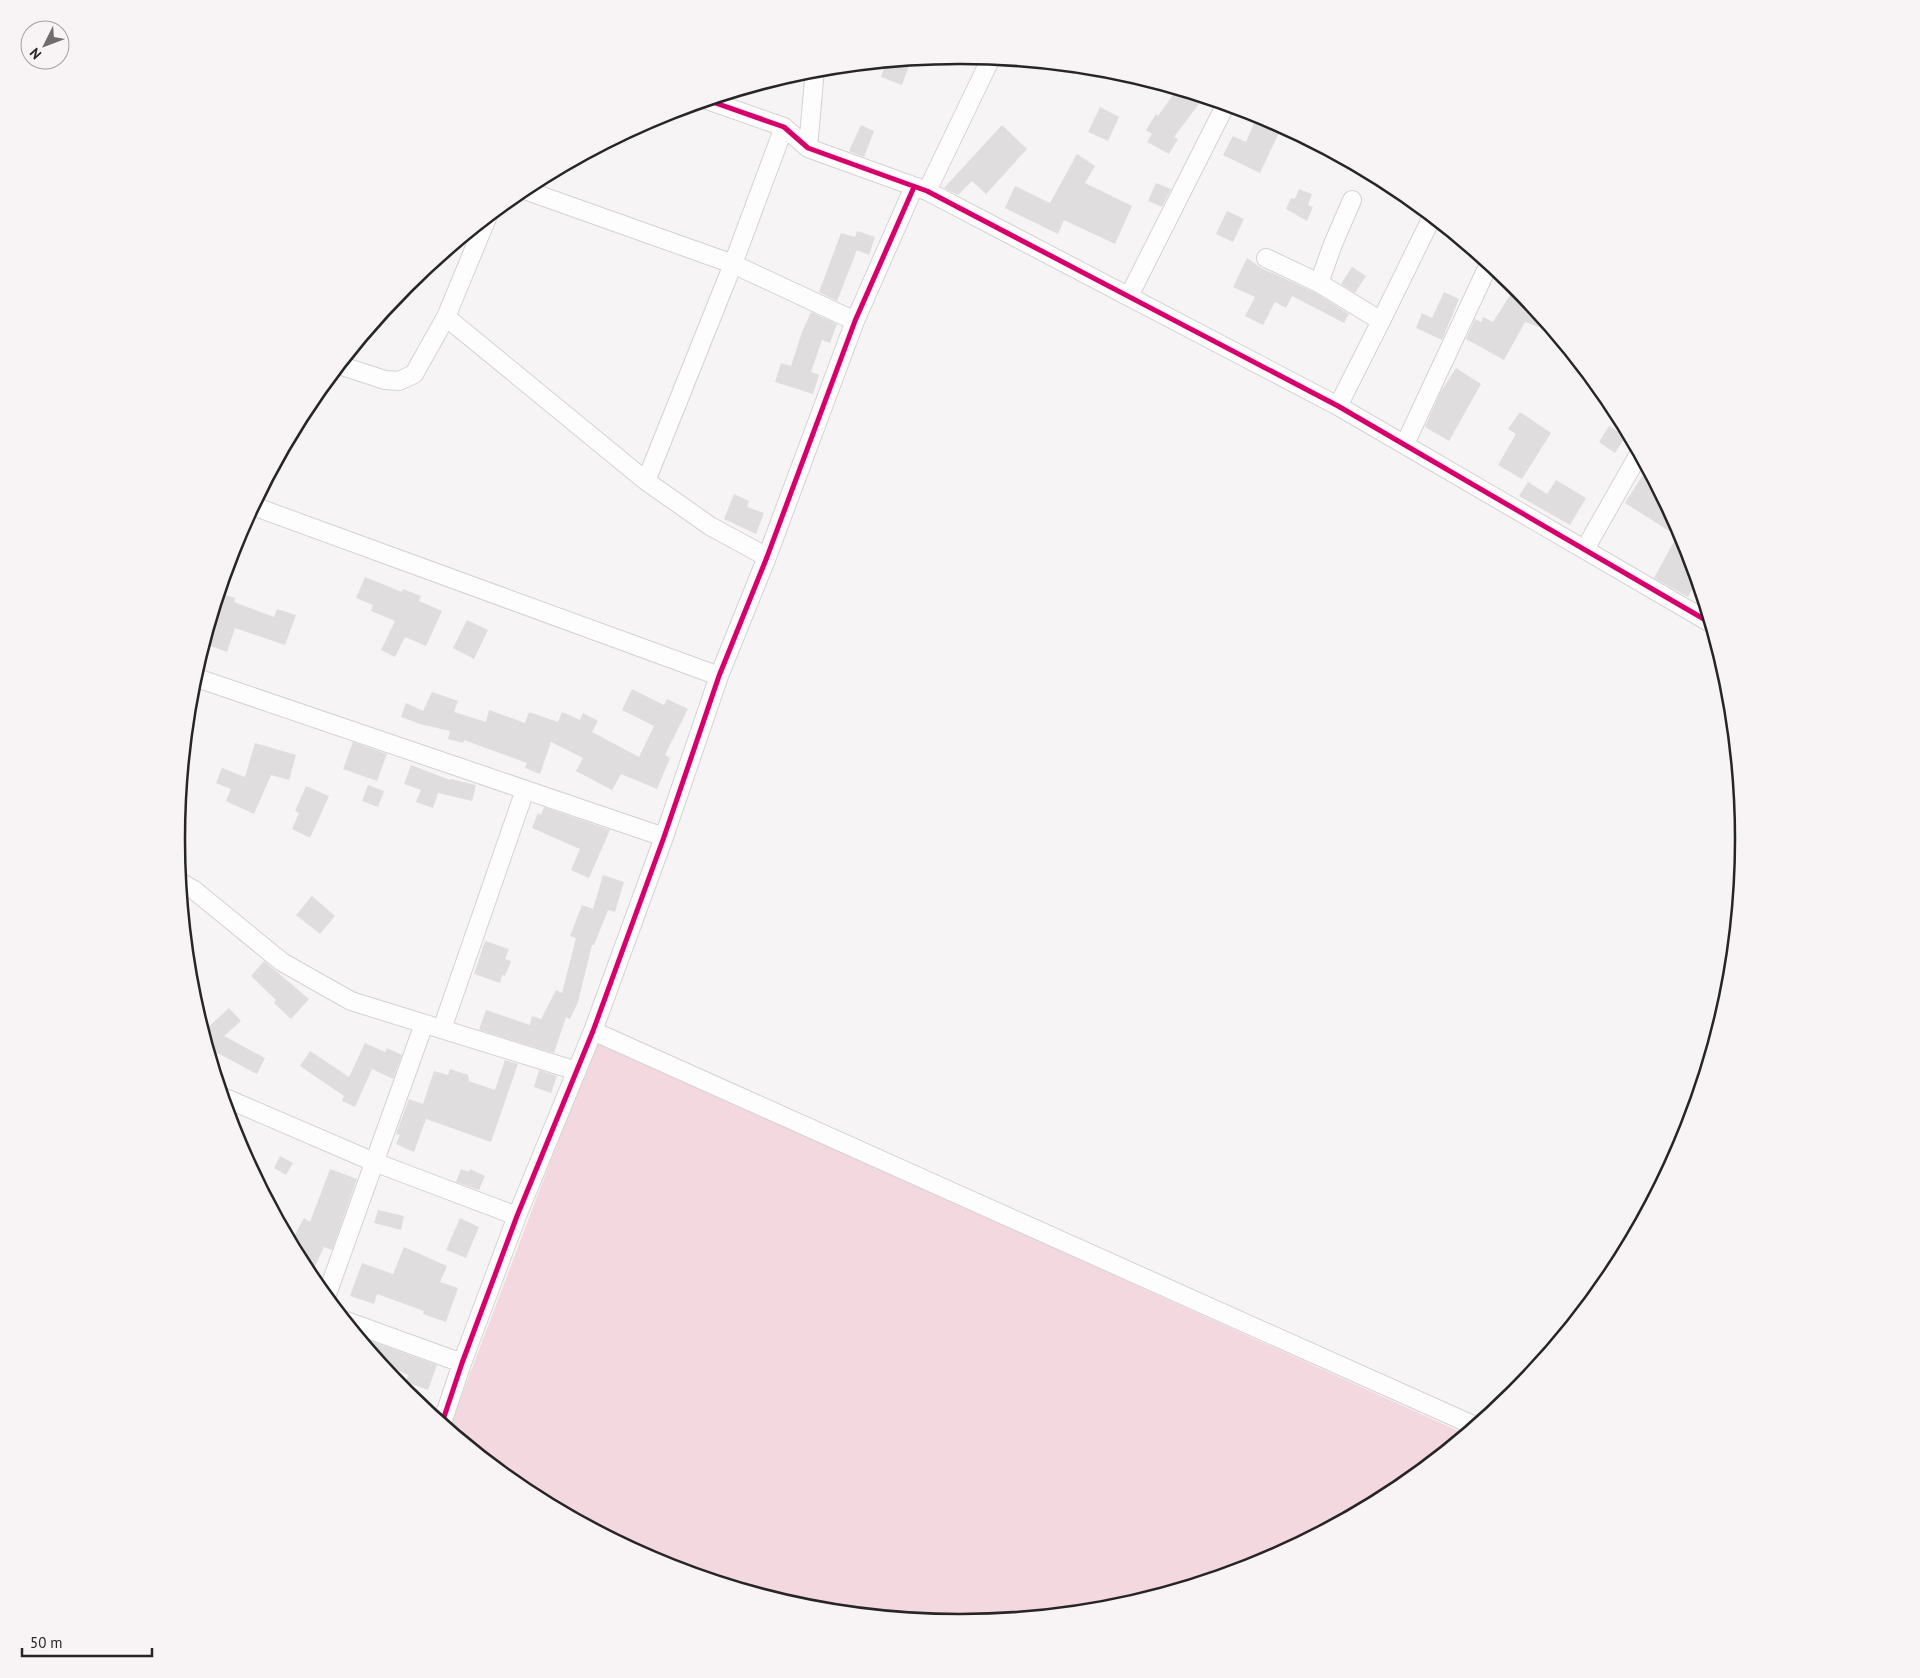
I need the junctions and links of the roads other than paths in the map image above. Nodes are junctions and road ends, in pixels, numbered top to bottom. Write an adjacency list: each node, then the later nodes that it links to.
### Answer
1 (988, 65): 7 (street)
2 (814, 78): 6 (street)
3 (717, 103): 5 (street)
4 (1223, 110): 16 (street)
5 (784, 126): 6 (street); 13 (street)
6 (808, 148): 7 (street)
7 (921, 189): 16 (street); 18 (street)
8 (532, 192): 13 (street)
9 (1352, 200): 15 (street)
10 (1430, 222): 19 (street)
11 (483, 228): 17 (street)
12 (1266, 258): 15 (street)
13 (733, 264): 18 (street); 24 (street)
14 (1486, 270): 22 (street)
15 (1319, 282): 19 (street)
16 (1128, 296): 21 (street)
17 (446, 317): 20 (street); 24 (street)
18 (855, 321): 27 (street)
19 (1382, 321): 21 (street)
20 (345, 368)
21 (1338, 406): 22 (street)
22 (1405, 444): 26 (street)
23 (1636, 460): 26 (street)
24 (646, 481): 27 (street)
25 (259, 508): 29 (street)
26 (1585, 549): 28 (street)
27 (766, 557): 29 (street)
28 (1703, 618)
29 (719, 676): 32 (street)
30 (202, 680): 31 (street)
31 (525, 790): 32 (street); 35 (street)
32 (664, 837): 36 (street)
33 (186, 885): 34 (street)
34 (424, 1024): 35 (street); 39 (street)
35 (442, 1030): 37 (street)
36 (593, 1031): 37 (street); 45 (street)
37 (577, 1072): 40 (street)
38 (231, 1100): 39 (street)
39 (374, 1162): 40 (street); 41 (street)
40 (518, 1216): 43 (street)
41 (329, 1289)
42 (356, 1325): 43 (street)
43 (462, 1363): 44 (street)
44 (444, 1417)
45 (1469, 1423)

